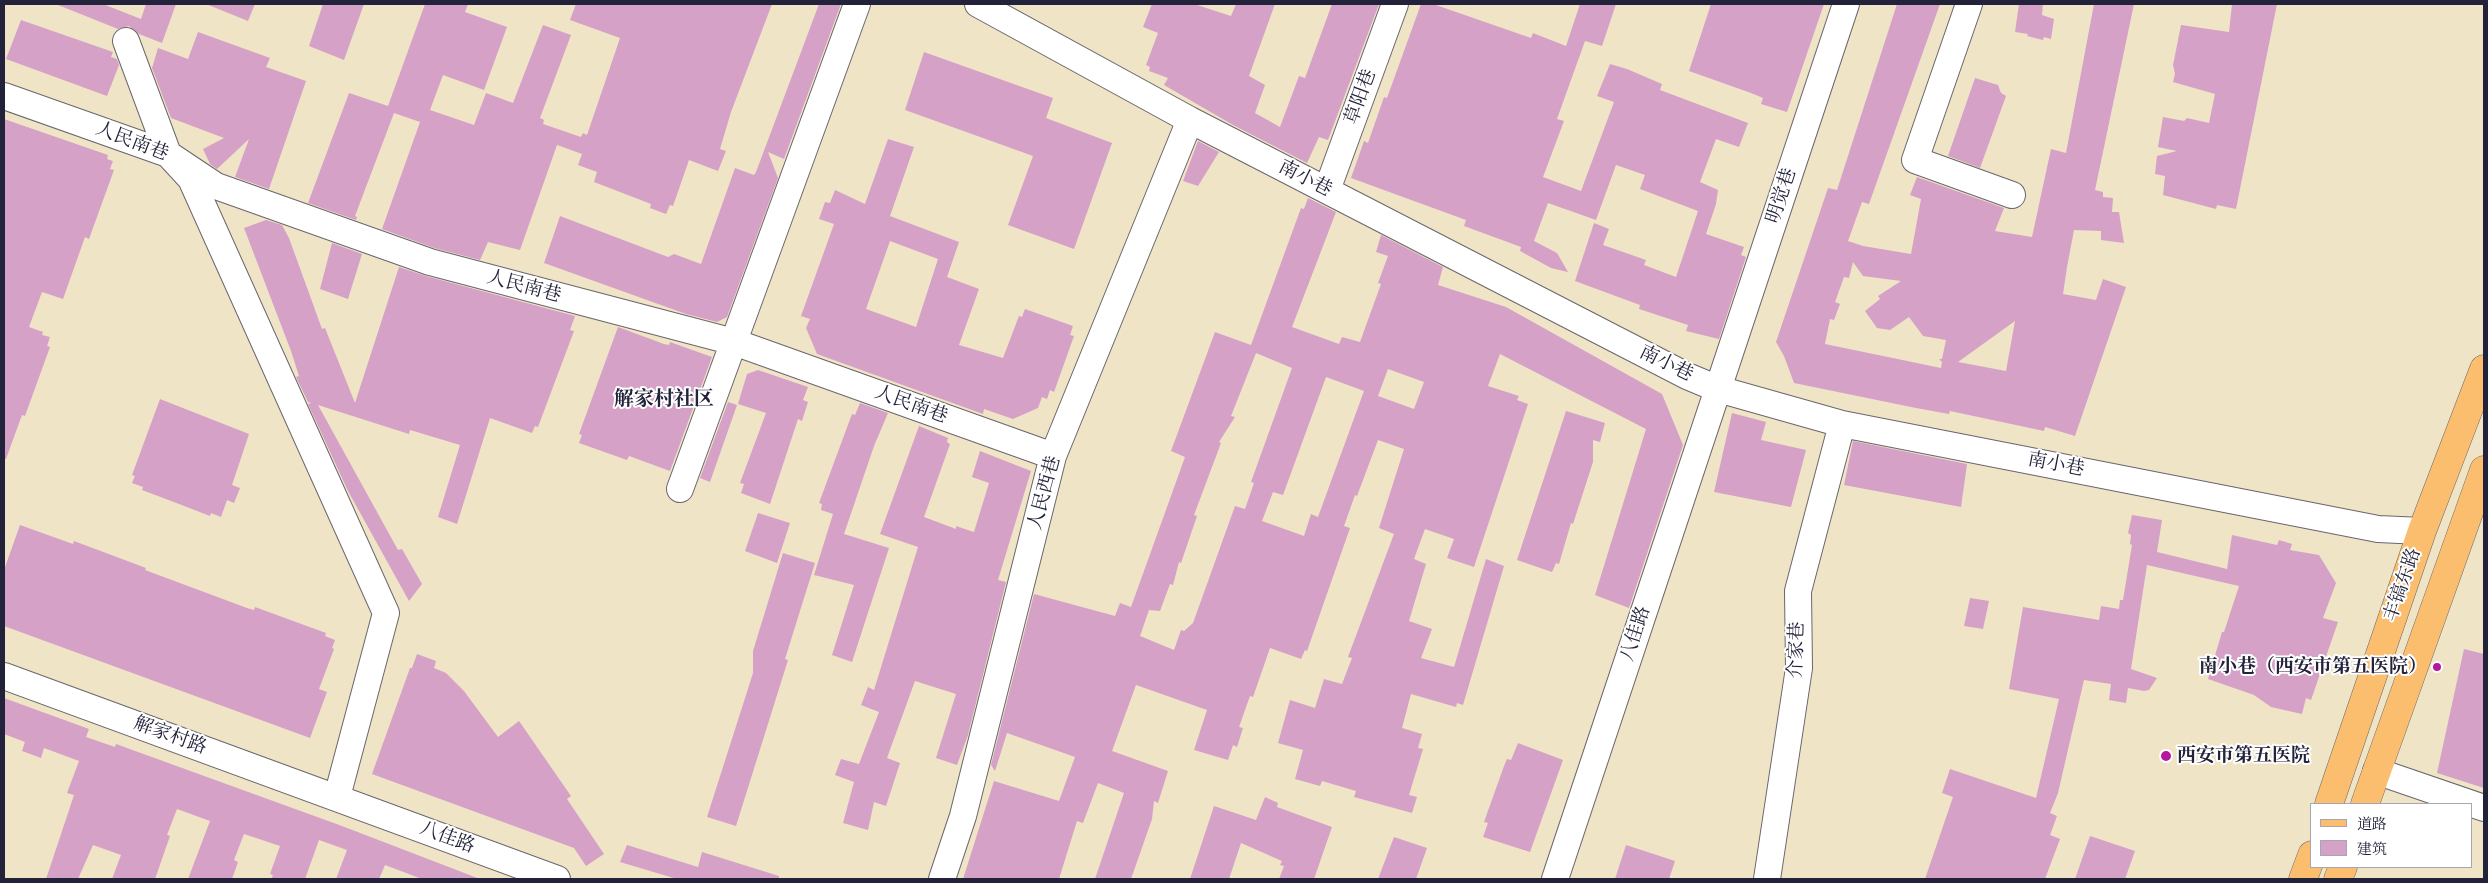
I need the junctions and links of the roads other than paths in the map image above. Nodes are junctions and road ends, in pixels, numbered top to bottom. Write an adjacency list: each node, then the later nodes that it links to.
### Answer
1 (857, 4): 12 (street)
2 (978, 4): 8 (street, 南小巷)
3 (1395, 4): 10 (street, 草阳巷)
4 (1846, 4): 14 (street, 明觉巷)
5 (1969, 4): 11 (street)
6 (126, 42): 9 (street)
7 (4, 96): 9 (street, 人民南巷)
8 (1190, 120): 10 (street, 南小巷); 16 (street, 人民西巷)
9 (168, 154): 12 (street, 人民南巷); 22 (street)
10 (1327, 190): 14 (street, 南小巷)
11 (2012, 194)
12 (734, 342): 16 (street, 人民南巷); 18 (street)
13 (2484, 368): 19 (main road, 丰镐东路)
14 (1718, 389): 15 (street, 南小巷); 29 (street, 八佳路)
15 (1842, 424): 19 (street, 南小巷); 30 (street, 介家巷)
16 (1053, 456): 28 (street, 人民西巷)
17 (2484, 470): 21 (main road, 丰镐东路)
18 (680, 490)
19 (2422, 531): 23 (main road, 丰镐东路)
20 (4, 676): 22 (street, 解家村路)
21 (2376, 771): 24 (main road, 丰镐东路); 25 (street)
22 (337, 797): 27 (street, 八佳路)
23 (2329, 803)
24 (2365, 803)
25 (2469, 803)
26 (2310, 860): 31 (main road)
27 (557, 879)
28 (942, 879)
29 (1555, 879)
30 (1767, 879)
31 (2303, 879)

